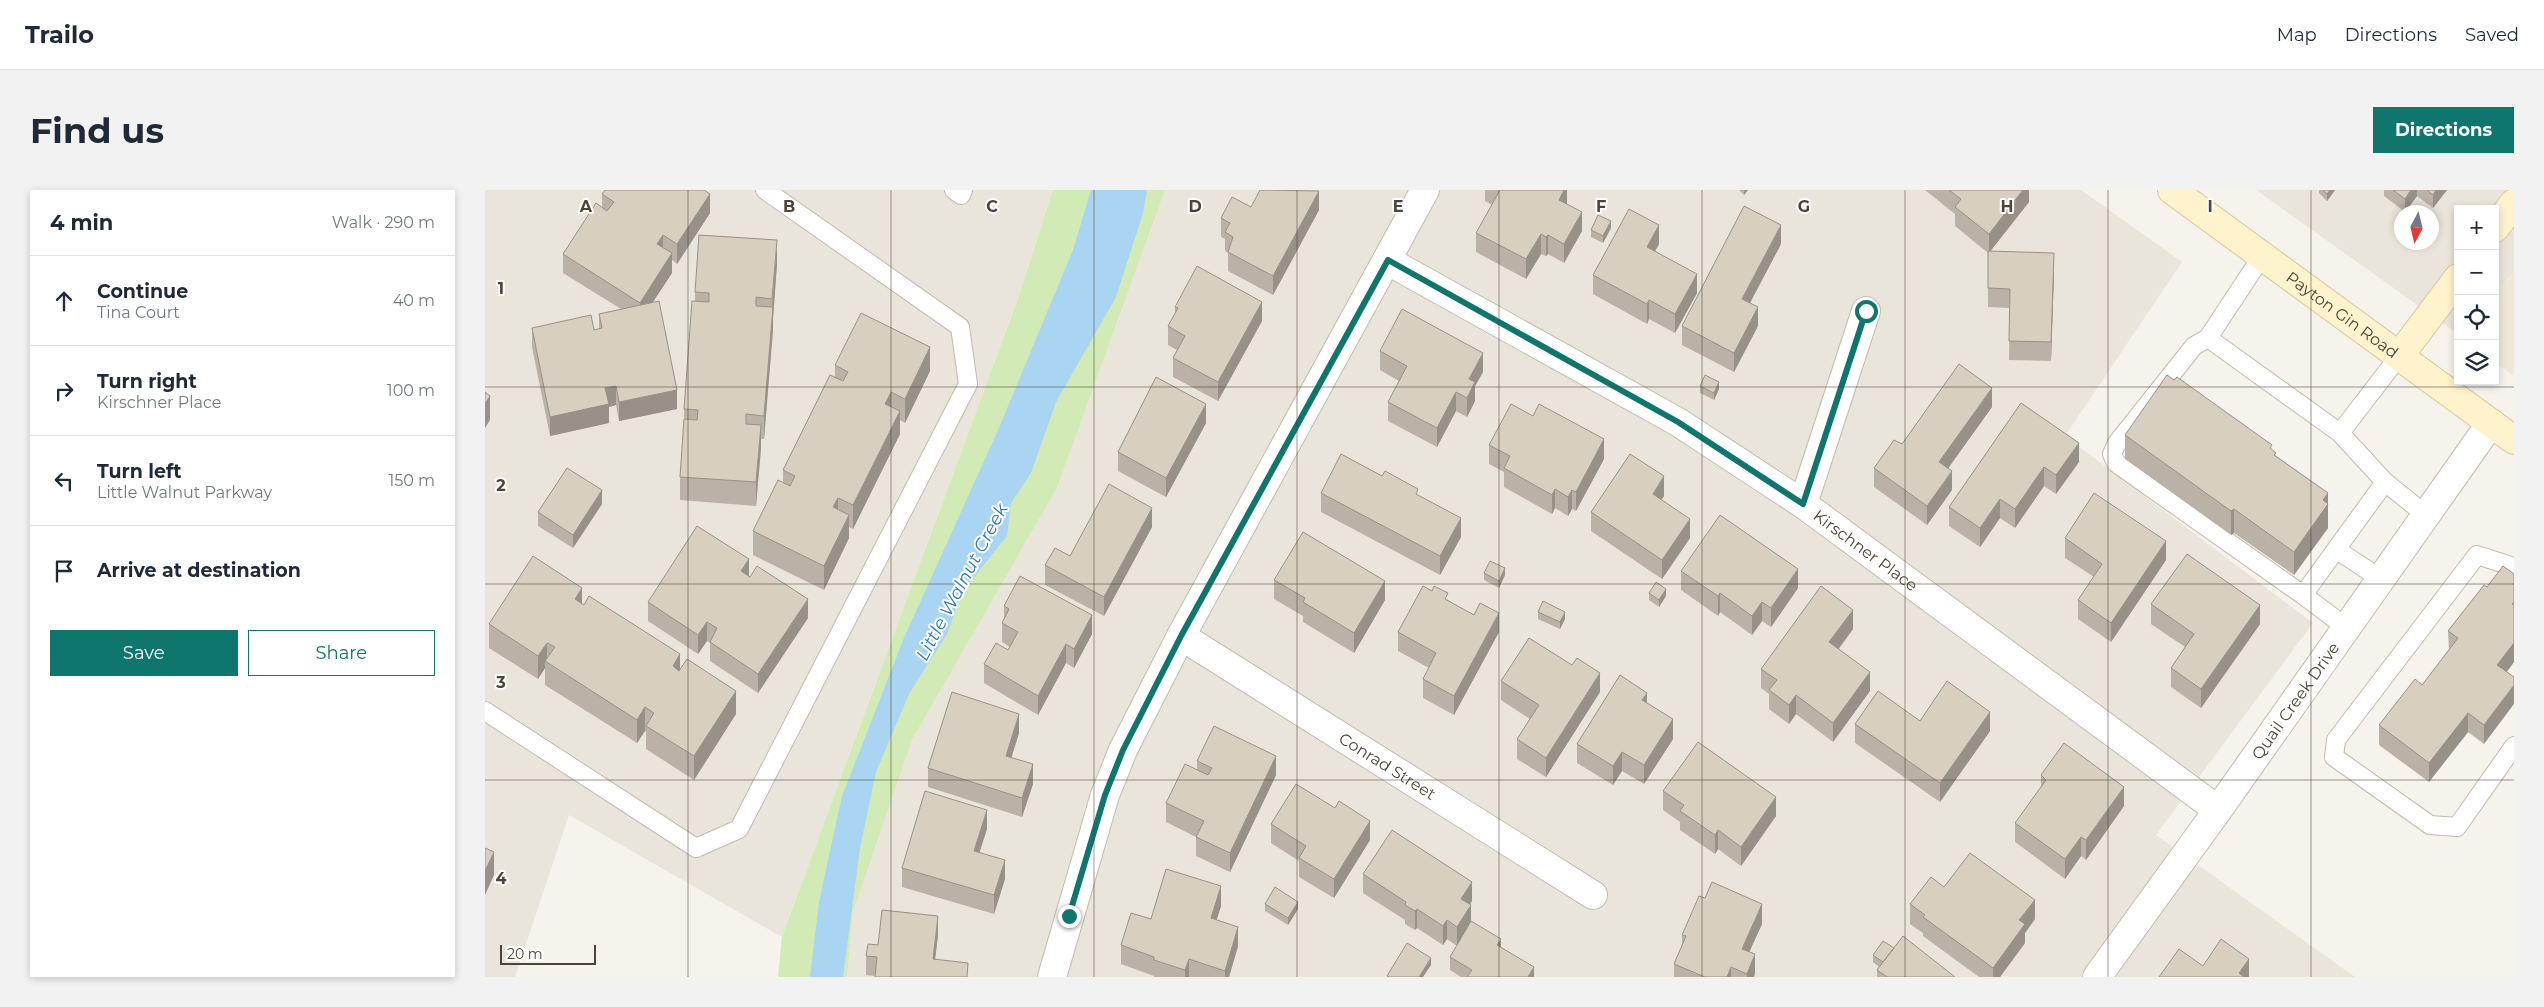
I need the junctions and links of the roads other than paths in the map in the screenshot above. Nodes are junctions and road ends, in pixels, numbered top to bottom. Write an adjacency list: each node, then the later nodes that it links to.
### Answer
1 (765, 190): 26 (lane)
2 (954, 190): 3 (lane)
3 (963, 190)
4 (1425, 190): 9 (street)
5 (2172, 190): 8 (street, Payton Gin Road)
6 (2514, 203): 7 (street)
7 (2499, 223)
8 (2262, 256): 12 (lane); 13 (street, Payton Gin Road)
9 (1388, 260): 18 (street, Kirschner Place); 25 (street)
10 (2454, 283): 13 (street)
11 (1866, 311): 18 (street)
12 (2208, 338): 15 (lane); 23 (lane)
13 (2400, 355): 14 (street, Payton Gin Road); 15 (lane)
14 (2491, 423): 16 (street, Payton Gin Road); 19 (street, Quail Creek Drive)
15 (2340, 433): 17 (lane)
16 (2514, 440)
17 (2385, 482): 19 (lane); 20 (lane)
18 (1803, 504): 28 (street, Kirschner Place)
19 (2426, 515): 22 (street, Quail Creek Drive)
20 (2337, 550): 22 (lane); 23 (lane)
21 (2514, 567): 27 (lane)
22 (2381, 579): 24 (street, Quail Creek Drive)
23 (2303, 595): 24 (lane)
24 (2347, 628): 28 (street, Quail Creek Drive)
25 (1181, 636): 29 (street, Conrad Street); 30 (street)
26 (485, 711)
27 (2514, 746)
28 (2218, 810): 31 (street, Quail Creek Drive)
29 (1593, 895)
30 (1052, 977)
31 (2097, 977)

